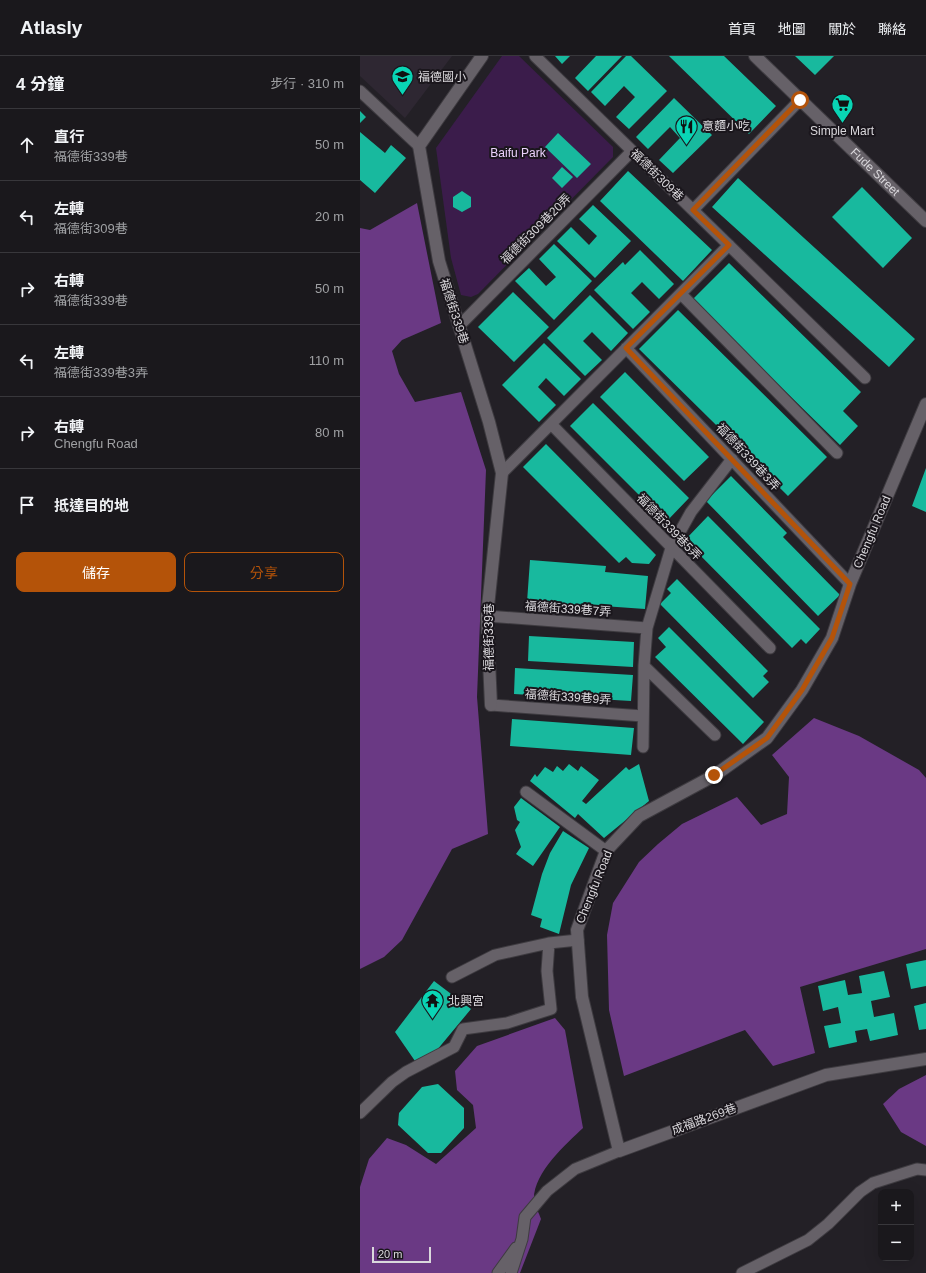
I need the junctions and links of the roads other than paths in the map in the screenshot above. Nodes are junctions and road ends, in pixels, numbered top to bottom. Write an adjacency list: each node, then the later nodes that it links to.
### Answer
1 (482, 56): 6 (street)
2 (535, 56): 7 (lane, 福德街309巷)
3 (755, 56): 5 (street, Fude Street)
4 (360, 91): 6 (lane)
5 (800, 100): 8 (lane); 9 (street, Fude Street)
6 (419, 146): 12 (street, 福德街339巷)
7 (632, 150): 8 (lane, 福德街309巷); 12 (lane, 福德街309巷20弄)
8 (693, 210): 10 (lane, 福德街309巷)
9 (926, 221)
10 (729, 245): 11 (lane); 14 (lane, 福德街309巷)
11 (681, 294): 13 (lane); 17 (lane)
12 (459, 326): 19 (street, 福德街339巷)
13 (626, 348): 16 (lane); 18 (lane, 福德街339巷3弄)
14 (865, 378)
15 (926, 404): 21 (street, Chengfu Road)
16 (550, 424): 19 (lane); 20 (lane, 福德街339巷5弄)
17 (838, 453)
18 (732, 459): 20 (lane); 21 (lane, 福德街339巷3弄)
19 (502, 473): 22 (street, 福德街339巷)
20 (672, 548): 23 (lane); 24 (lane, 福德街339巷5弄)
21 (850, 584): 31 (street, Chengfu Road)
22 (487, 616): 23 (lane, 福德街339巷7弄); 26 (street, 福德街339巷)
23 (647, 628): 25 (lane)
24 (770, 648)
25 (644, 666): 27 (lane); 28 (lane)
26 (491, 705): 27 (lane, 福德街339巷9弄)
27 (643, 716): 29 (lane)
28 (715, 735)
29 (643, 748)
30 (526, 792): 31 (lane)
31 (606, 851): 32 (street, Chengfu Road)
32 (578, 940): 33 (lane); 37 (street, Chengfu Road)
33 (549, 943): 34 (lane); 36 (lane)
34 (452, 976)
35 (926, 1059): 37 (street, 成福路269巷)
36 (360, 1113)
37 (619, 1151): 39 (lane, 成福路269巷)
38 (926, 1170): 42 (lane)
39 (522, 1239): 40 (lane, 成福路269巷); 41 (lane, 成福路269巷)
40 (498, 1273)
41 (511, 1273)
42 (742, 1273)

